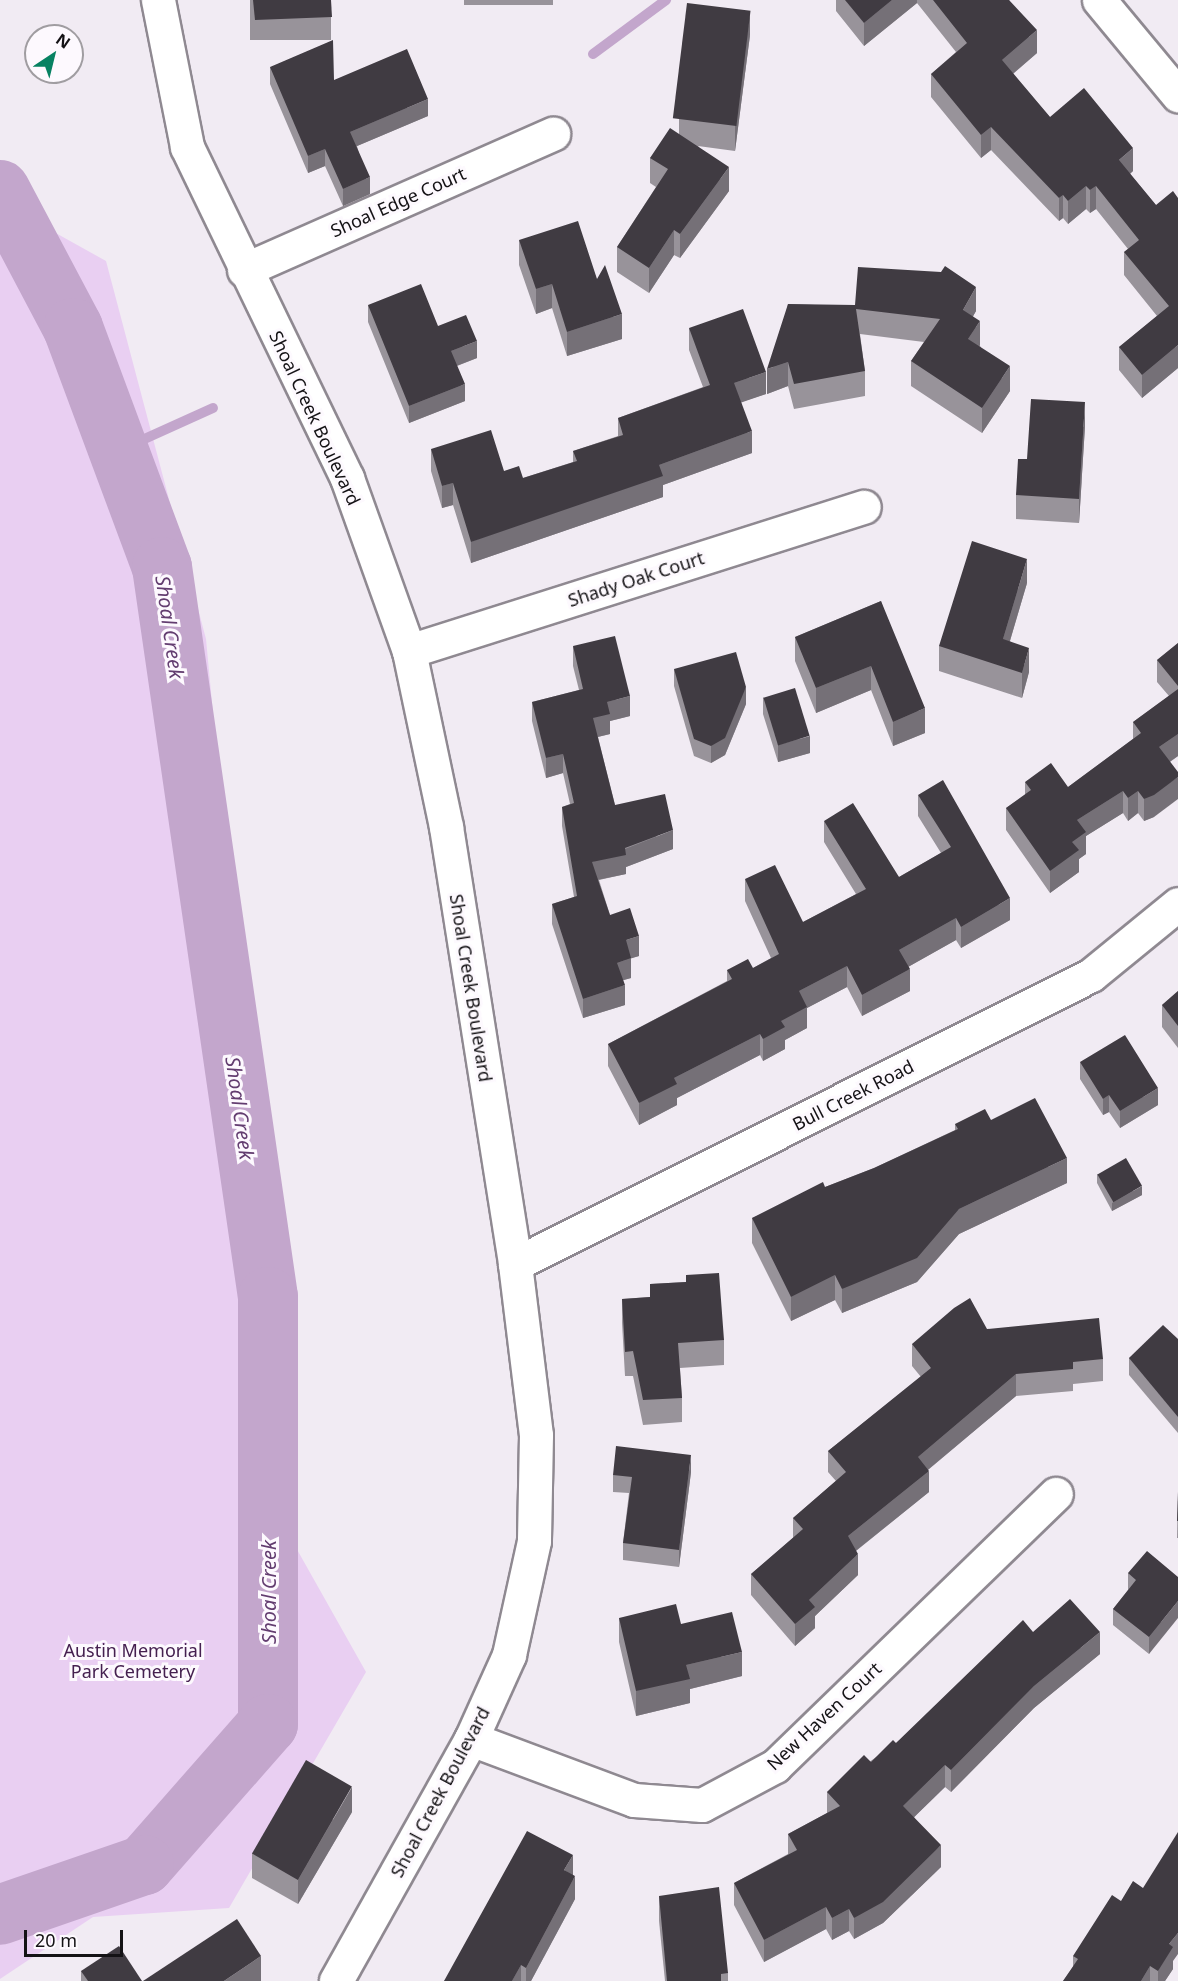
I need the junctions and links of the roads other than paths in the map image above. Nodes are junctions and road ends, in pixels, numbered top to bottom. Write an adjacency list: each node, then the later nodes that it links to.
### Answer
1 (159, 0): 5 (street, Shoal Creek Boulevard)
2 (1099, 0): 3 (street)
3 (1178, 95)
4 (553, 134): 5 (street, Shoal Edge Court)
5 (244, 270): 7 (street, Shoal Creek Boulevard)
6 (864, 507): 7 (street, Shady Oak Court)
7 (409, 651): 9 (street, Shoal Creek Boulevard)
8 (1178, 904): 9 (street, Bull Creek Road)
9 (515, 1264): 11 (street, Shoal Creek Boulevard)
10 (1056, 1494): 11 (street, New Haven Court)
11 (471, 1739): 12 (street, Shoal Creek Boulevard)
12 (336, 1981)

